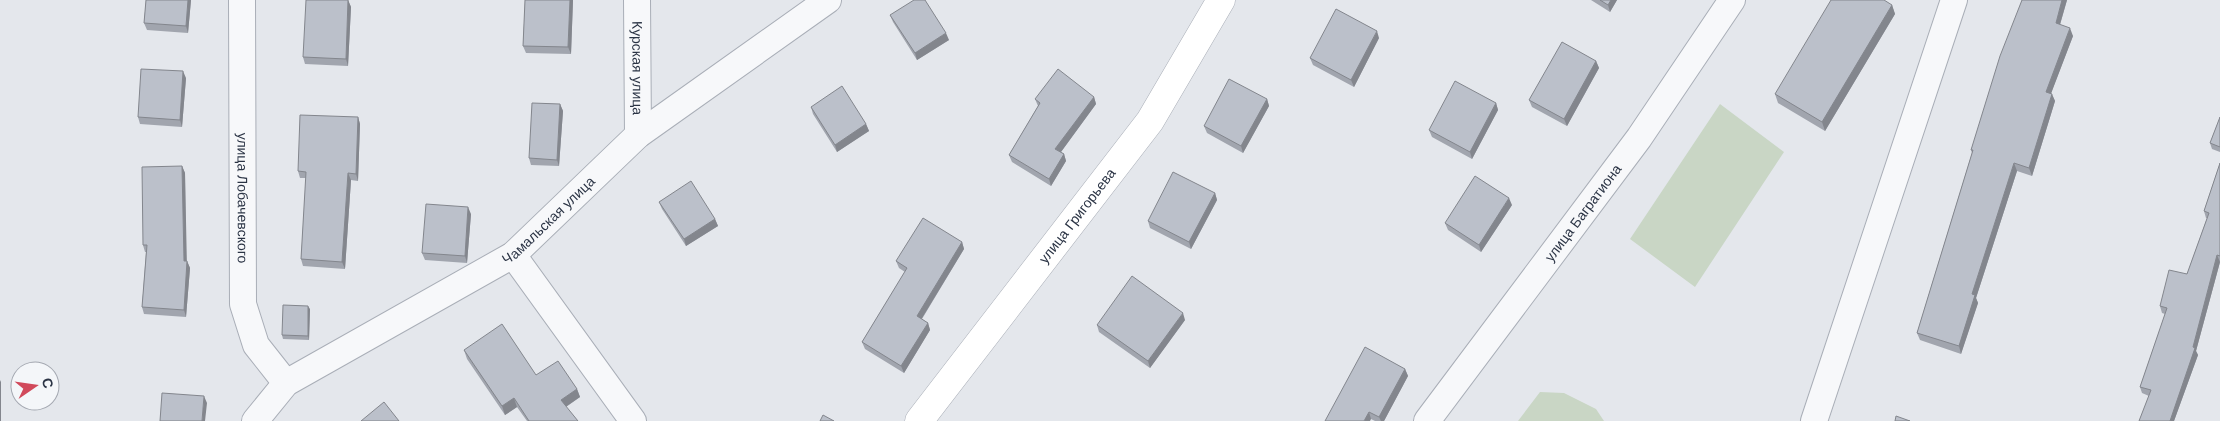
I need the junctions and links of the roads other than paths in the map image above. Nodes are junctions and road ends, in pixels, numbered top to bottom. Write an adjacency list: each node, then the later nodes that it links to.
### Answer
1 (242, 0): 9 (street, улица Лобачевского)
2 (637, 0): 7 (street, Курская улица)
3 (828, 0): 7 (street, Чамальская улица)
4 (1221, 0): 12 (main road, улица Григорьева)
5 (1732, 0): 13 (street, улица Багратиона)
6 (1954, 0): 14 (street)
7 (638, 135): 8 (street, Чамальская улица)
8 (513, 254): 9 (street, Чамальская улица); 11 (street)
9 (286, 383): 10 (street, Чамальская улица)
10 (255, 421)
11 (633, 421)
12 (919, 421)
13 (1427, 421)
14 (1814, 421)

